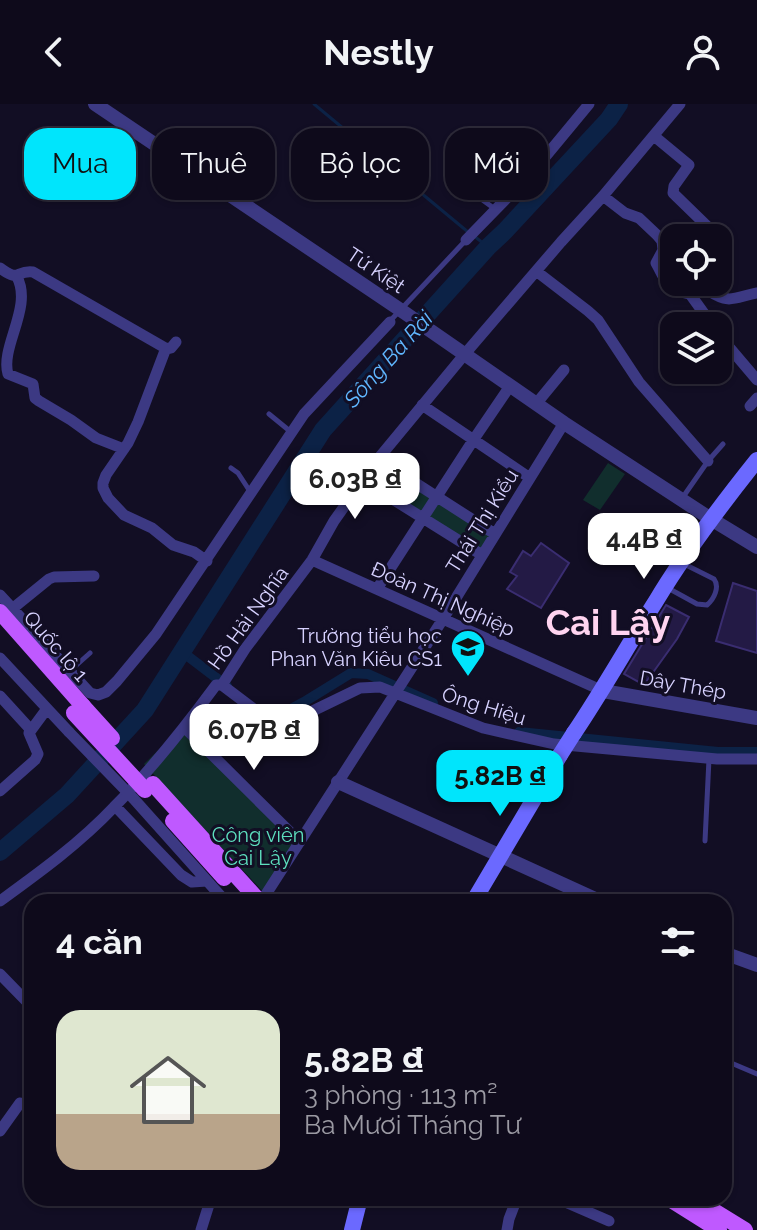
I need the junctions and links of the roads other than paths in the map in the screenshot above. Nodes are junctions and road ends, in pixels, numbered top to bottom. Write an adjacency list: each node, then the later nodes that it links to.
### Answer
1 (95, 104): 17 (street, Tứ Kiệt)
2 (589, 104): 5 (street)
3 (680, 104): 4 (street, Hồ Hải Nghĩa)
4 (654, 136): 6 (street, Hồ Hải Nghĩa); 10 (street)
5 (548, 154)
6 (603, 196): 13 (street, Hồ Hải Nghĩa); 18 (street)
7 (482, 200): 9 (lane)
8 (506, 200): 9 (street)
9 (496, 210): 11 (street)
10 (705, 224)
11 (470, 235): 17 (lane)
12 (0, 268): 14 (street)
13 (536, 271): 21 (street, Hồ Hải Nghĩa); 35 (street)
14 (17, 277): 32 (street); 32 (street)
15 (757, 293): 16 (street)
16 (719, 296)
17 (403, 309): 19 (lane); 21 (street, Tứ Kiệt)
18 (703, 312)
19 (390, 322): 29 (street)
20 (732, 351): 23 (street)
21 (464, 355): 24 (street, Tứ Kiệt); 26 (street, Hồ Hải Nghĩa)
22 (564, 370): 25 (street)
23 (757, 380)
24 (510, 386): 25 (street, Tứ Kiệt); 30 (street)
25 (536, 404): 28 (street, Tứ Kiệt)
26 (422, 405): 30 (street); 33 (street, Hồ Hải Nghĩa)
27 (269, 414): 29 (lane)
28 (564, 423): 37 (street, Thái Thị Kiểu); 41 (street, Tứ Kiệt)
29 (292, 433): 39 (street)
30 (474, 439): 37 (street); 40 (street)
31 (723, 444): 35 (lane)
32 (124, 449): 48 (street)
33 (378, 459): 38 (street, Hồ Hải Nghĩa); 40 (street)
34 (757, 460): 43 (main road)
35 (708, 461): 41 (lane)
36 (231, 468): 39 (lane)
37 (530, 478): 44 (street, Thái Thị Kiểu)
38 (362, 480): 42 (street); 47 (street, Hồ Hải Nghĩa)
39 (252, 494): 48 (street)
40 (438, 496): 42 (street); 44 (street)
41 (681, 499): 43 (street, Tứ Kiệt)
42 (423, 517): 46 (street); 52 (street)
43 (711, 519): 45 (street, Tứ Kiệt); 49 (main road)
44 (495, 534): 46 (street, Thái Thị Kiểu)
45 (757, 547)
46 (482, 555): 55 (street, Thái Thị Kiểu)
47 (312, 560): 52 (street, Đoàn Thị Nghiệp); 60 (street, Hồ Hải Nghĩa)
48 (207, 561): 59 (street)
49 (681, 563): 51 (main road); 51 (lane)
50 (94, 576): 54 (street)
51 (665, 586): 61 (main road)
52 (377, 589): 55 (street, Đoàn Thị Nghiệp)
53 (0, 595): 54 (street)
54 (6, 611): 59 (street); 64 (main road, Quốc lộ 1)
55 (443, 619): 61 (street, Đoàn Thị Nghiệp); 62 (street, Thái Thị Kiểu)
56 (0, 627): 64 (main road, Quốc lộ 1)
57 (90, 653): 59 (lane)
58 (0, 658): 65 (street)
59 (71, 671)
60 (226, 681): 62 (street, Ông Hiệu); 67 (street, Hồ Hải Nghĩa)
61 (603, 691): 66 (street, Dây Thép); 77 (main road, bridge)
62 (396, 692): 69 (street, Ông Hiệu); 71 (street)
63 (0, 696): 68 (street)
64 (78, 709): 73 (main road, bridge)
65 (46, 710): 68 (street); 73 (street, bridge)
66 (757, 718)
67 (184, 727): 74 (street, Hồ Hải Nghĩa); 76 (street)
68 (31, 730): 72 (street)
69 (709, 758): 70 (street, Ông Hiệu); 75 (lane)
70 (757, 759)
71 (338, 782): 76 (street); 77 (street)
72 (0, 791)
73 (144, 791): 78 (street); 80 (main road); 81 (main road)
74 (115, 806): 78 (street); 85 (street, Hồ Hải Nghĩa)
75 (705, 841)
76 (300, 842): 82 (street)
77 (500, 856): 83 (main road); 84 (street)
78 (207, 881): 79 (street)
79 (219, 894)
80 (240, 894)
81 (252, 894)
82 (265, 894)
83 (482, 894)
84 (584, 894)
85 (0, 901)
86 (732, 956): 87 (street)
87 (757, 965)
88 (0, 974): 89 (street)
89 (24, 999)
90 (732, 1063): 91 (lane)
91 (757, 1074)
92 (20, 1103): 93 (street)
93 (0, 1131)
94 (208, 1206): 101 (street)
95 (358, 1206): 102 (main road)
96 (514, 1206): 103 (street)
97 (574, 1206): 100 (street)
98 (681, 1206): 104 (main road)
99 (706, 1206): 105 (main road)
100 (609, 1221)
101 (201, 1230)
102 (352, 1230)
103 (507, 1230)
104 (719, 1230)
105 (745, 1230)

